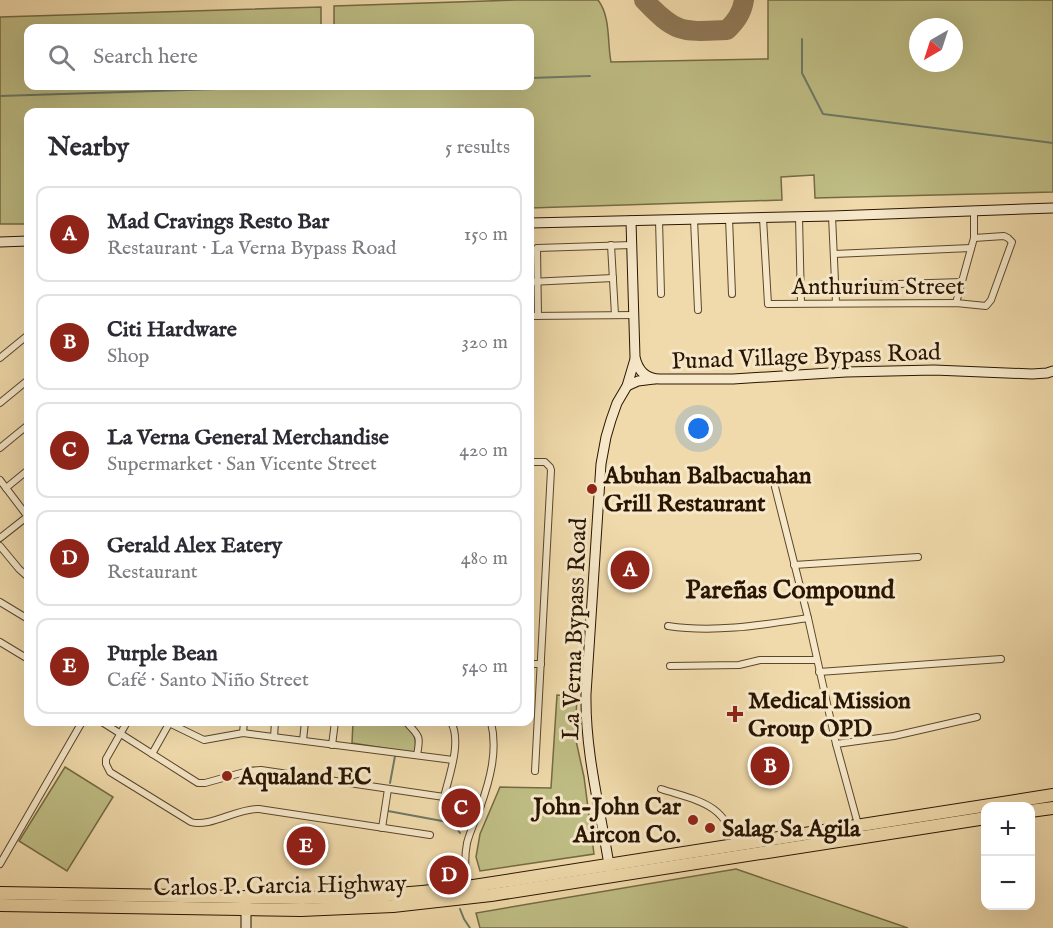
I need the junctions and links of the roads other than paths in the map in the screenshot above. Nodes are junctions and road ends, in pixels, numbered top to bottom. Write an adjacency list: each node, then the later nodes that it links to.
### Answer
1 (1053, 208): 2 (main road)
2 (974, 211): 3 (main road); 11 (street)
3 (832, 216): 4 (main road); 17 (street)
4 (799, 217): 6 (main road); 25 (street)
5 (729, 218): 6 (main road); 7 (main road); 24 (street)
6 (763, 218): 25 (street, Anthurium Street)
7 (694, 219): 8 (main road); 28 (street)
8 (658, 220): 9 (main road); 23 (street)
9 (631, 221): 10 (main road); 15 (main road, Punad Village Bypass Road)
10 (534, 224)
11 (974, 238): 16 (street); 27 (street, Anthurium Street)
12 (24, 241): 13 (main road)
13 (0, 242)
14 (611, 245): 15 (street); 18 (street); 19 (street)
15 (632, 245): 30 (main road, Punad Village Bypass Road)
16 (971, 248): 17 (street); 21 (street)
17 (834, 254): 22 (street)
18 (613, 278): 19 (street); 29 (street)
19 (538, 281): 20 (street); 32 (street)
20 (534, 282)
21 (962, 282): 22 (street); 27 (street)
22 (835, 286): 26 (street)
23 (661, 294)
24 (732, 294)
25 (801, 303): 26 (street, Anthurium Street)
26 (836, 303): 27 (street, Anthurium Street)
27 (956, 303)
28 (698, 310)
29 (615, 315): 30 (street); 32 (street)
30 (635, 315): 34 (main road, Punad Village Bypass Road)
31 (534, 316): 32 (street)
32 (538, 316)
33 (24, 338): 35 (street)
34 (635, 357): 37 (main road, Punad Village Bypass Road); 39 (main road, La Verna Bypass Road)
35 (0, 358)
36 (1053, 371): 37 (main road, Punad Village Bypass Road)
37 (655, 379): 39 (main road)
38 (24, 383): 40 (street)
39 (627, 386): 108 (main road, La Verna Bypass Road)
40 (0, 403)
41 (24, 428): 42 (street)
42 (0, 448)
43 (534, 462): 64 (street)
44 (24, 473): 46 (street)
45 (0, 480): 46 (street)
46 (6, 488): 48 (street)
47 (775, 488): 53 (street)
48 (24, 511)
49 (24, 519): 50 (street)
50 (0, 537)
51 (0, 546): 54 (street)
52 (918, 557): 53 (street)
53 (794, 565): 57 (street)
54 (24, 573)
55 (0, 602): 56 (street)
56 (24, 617)
57 (808, 618): 58 (street); 62 (street)
58 (668, 626)
59 (0, 642): 60 (street)
60 (24, 657)
61 (1001, 659): 66 (street)
62 (817, 660): 65 (street); 66 (street)
63 (534, 664): 64 (street)
64 (540, 664): 89 (street)
65 (670, 666)
66 (819, 672): 84 (street)
67 (976, 717): 84 (street)
68 (80, 726): 107 (street)
69 (109, 726): 80 (street)
70 (124, 726): 80 (street)
71 (168, 726): 86 (street)
72 (177, 726): 81 (street)
73 (244, 726): 81 (street)
74 (275, 726): 82 (street)
75 (305, 726): 83 (street)
76 (334, 726): 85 (street)
77 (410, 726): 87 (street)
78 (454, 726): 88 (street)
79 (492, 726): 94 (street)
80 (120, 733): 86 (street); 102 (street)
81 (243, 733): 82 (street)
82 (274, 737): 83 (street)
83 (303, 740): 85 (street)
84 (836, 744): 101 (street)
85 (332, 745): 87 (street)
86 (152, 754): 90 (street)
87 (417, 755): 88 (street)
88 (453, 760): 93 (street)
89 (535, 771)
90 (388, 789): 93 (street); 102 (street)
91 (661, 789): 106 (street)
92 (1053, 795): 97 (highway, Carlos P. Garcia Highway)
93 (444, 797): 94 (street)
94 (481, 805): 109 (street)
95 (1053, 808): 96 (highway)
96 (1035, 810)
97 (947, 811): 98 (highway, Carlos P. Garcia Highway); 100 (highway)
98 (912, 816): 101 (highway, Carlos P. Garcia Highway); 103 (highway)
99 (981, 819): 100 (highway, Carlos P. Garcia Highway)
100 (950, 824): 103 (highway, Carlos P. Garcia Highway)
101 (858, 825): 105 (street); 106 (highway, Carlos P. Garcia Highway)
102 (382, 828): 104 (street)
103 (914, 829): 105 (highway, Carlos P. Garcia Highway)
104 (430, 835)
105 (862, 837): 106 (highway, Carlos P. Garcia Highway)
106 (736, 850): 108 (highway, Carlos P. Garcia Highway)
107 (0, 864)
108 (610, 870): 109 (highway, Carlos P. Garcia Highway)
109 (467, 892): 112 (highway, Carlos P. Garcia Highway)
110 (0, 893): 111 (highway, Carlos P. Garcia Highway)
111 (155, 902): 112 (highway, Carlos P. Garcia Highway); 113 (highway, Carlos P. Garcia Highway)
112 (246, 904): 114 (main road)
113 (0, 905)
114 (246, 928)

